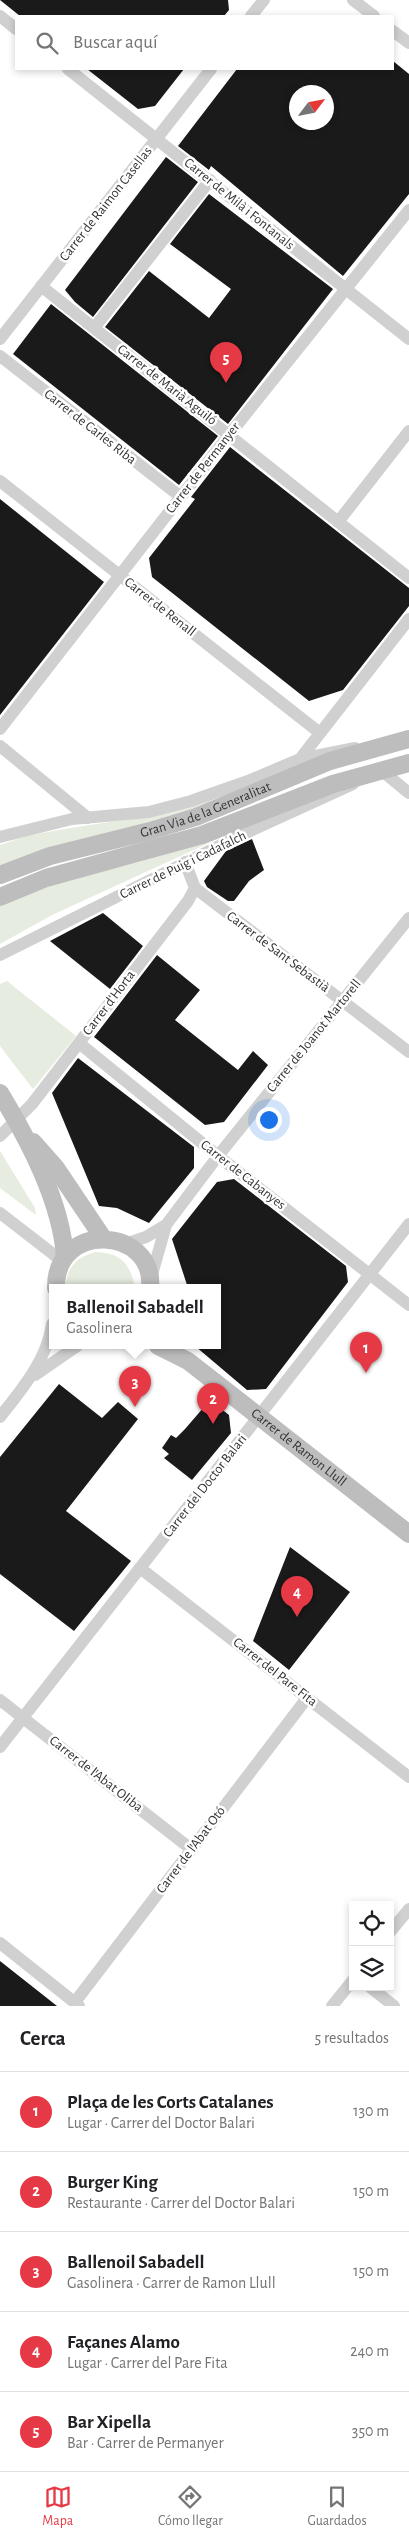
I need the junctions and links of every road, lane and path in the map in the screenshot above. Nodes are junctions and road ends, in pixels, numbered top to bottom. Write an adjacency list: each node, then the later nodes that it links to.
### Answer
1 (264, 0): 3 (street)
2 (353, 0): 4 (street)
3 (252, 15)
4 (373, 15)
5 (0, 16): 6 (street)
6 (15, 27)
7 (394, 32): 8 (street)
8 (409, 43)
9 (69, 70): 11 (street, Carrer de Milà i Fontanals)
10 (210, 70): 11 (street, Carrer de Raimon Casellas)
11 (157, 138): 12 (street, Carrer de Milà i Fontanals); 14 (street, Carrer de Raimon Casellas)
12 (210, 180): 15 (street, Carrer de Milà i Fontanals); 16 (street)
13 (409, 210): 15 (street, Carrer de Permanyer)
14 (42, 286): 16 (street, Carrer de Marià Aguiló); 17 (street, Carrer de Raimon Casellas)
15 (346, 289): 18 (street, Carrer de Milà i Fontanals); 21 (street, Carrer de Permanyer)
16 (94, 328): 21 (street, Carrer de Marià Aguiló)
17 (0, 339)
18 (409, 339)
19 (0, 356): 23 (street, Carrer de Carles Riba)
20 (409, 431): 24 (street)
21 (229, 435): 23 (street, Carrer de Permanyer); 24 (street, Carrer de Marià Aguiló)
22 (0, 481): 25 (street, Carrer de Renall)
23 (181, 497): 25 (street, Carrer de Permanyer)
24 (338, 522): 26 (street, Carrer de Marià Aguiló)
25 (120, 575): 28 (street, Carrer de Permanyer); 29 (street, Carrer de Renall)
26 (409, 578)
27 (409, 619): 29 (street)
28 (0, 729)
29 (320, 733): 33 (street)
30 (409, 738): 32 (street, Gran Via de la Generalitat)
31 (0, 746): 37 (street)
32 (383, 746): 33 (street); 40 (street, Gran Via de la Generalitat)
33 (300, 759): 37 (street)
34 (409, 763): 35 (street, Gran Via de la Generalitat)
35 (374, 772): 36 (street); 39 (street, Carrer de Puig i Cadafalch); 42 (street, Gran Via de la Generalitat)
36 (409, 793)
37 (88, 818): 38 (street)
38 (0, 837)
39 (185, 862): 41 (street); 44 (street, Carrer de Puig i Cadafalch)
40 (0, 875)
41 (195, 888): 45 (street, Carrer de Sant Sebastià); 46 (street, Carrer d'Horta)
42 (0, 897)
43 (409, 918): 45 (street, Carrer de Joanot Martorell)
44 (0, 955)
45 (342, 1000): 47 (street, Carrer de Sant Sebastià); 51 (street, Carrer de Joanot Martorell)
46 (79, 1043): 49 (street, Carrer d'Horta); 51 (street, Carrer de Cabanyes)
47 (409, 1052)
48 (0, 1093): 49 (street)
49 (20, 1126): 50 (street, Carrer d'Horta); 55 (street); 57 (street)
50 (0, 1136)
51 (218, 1156): 54 (street, Carrer de Joanot Martorell); 58 (street, Carrer de Cabanyes)
52 (0, 1214): 57 (street)
53 (409, 1224): 58 (street, Carrer del Doctor Balari)
54 (166, 1225): 56 (street, Carrer de Joanot Martorell); 59 (street, Carrer de Joanot Martorell)
55 (103, 1238): 56 (street); 57 (street)
56 (125, 1244): 59 (street)
57 (63, 1259): 60 (street)
58 (369, 1274): 61 (street, Carrer de Cabanyes); 68 (street, Carrer del Doctor Balari)
59 (151, 1283)
60 (56, 1284)
61 (409, 1304)
62 (49, 1337): 67 (street)
63 (72, 1349): 67 (street)
64 (164, 1349): 66 (street)
65 (178, 1349): 66 (street)
66 (188, 1361): 68 (street, Carrer de Ramon Llull)
67 (26, 1383): 69 (street)
68 (259, 1417): 70 (street, Carrer de Ramon Llull); 71 (street, Carrer del Doctor Balari)
69 (0, 1418)
70 (409, 1534)
71 (140, 1568): 72 (street, Carrer del Pare Fita); 74 (street, Carrer del Doctor Balari)
72 (307, 1698): 76 (street, Carrer del Pare Fita); 77 (street, Carrer de l'Abat Otó)
73 (0, 1700): 74 (street, Carrer de l'Abat Oliba)
74 (23, 1718): 75 (street, Carrer del Doctor Balari); 77 (street, Carrer de l'Abat Oliba)
75 (0, 1747)
76 (409, 1777)
77 (191, 1849): 83 (street, Carrer de l'Abat Otó)
78 (409, 1909): 79 (street)
79 (394, 1927)
80 (0, 1944): 83 (street)
81 (349, 1985): 84 (street)
82 (375, 1991): 85 (street)
83 (77, 2004)
84 (332, 2006)
85 (394, 2006)

